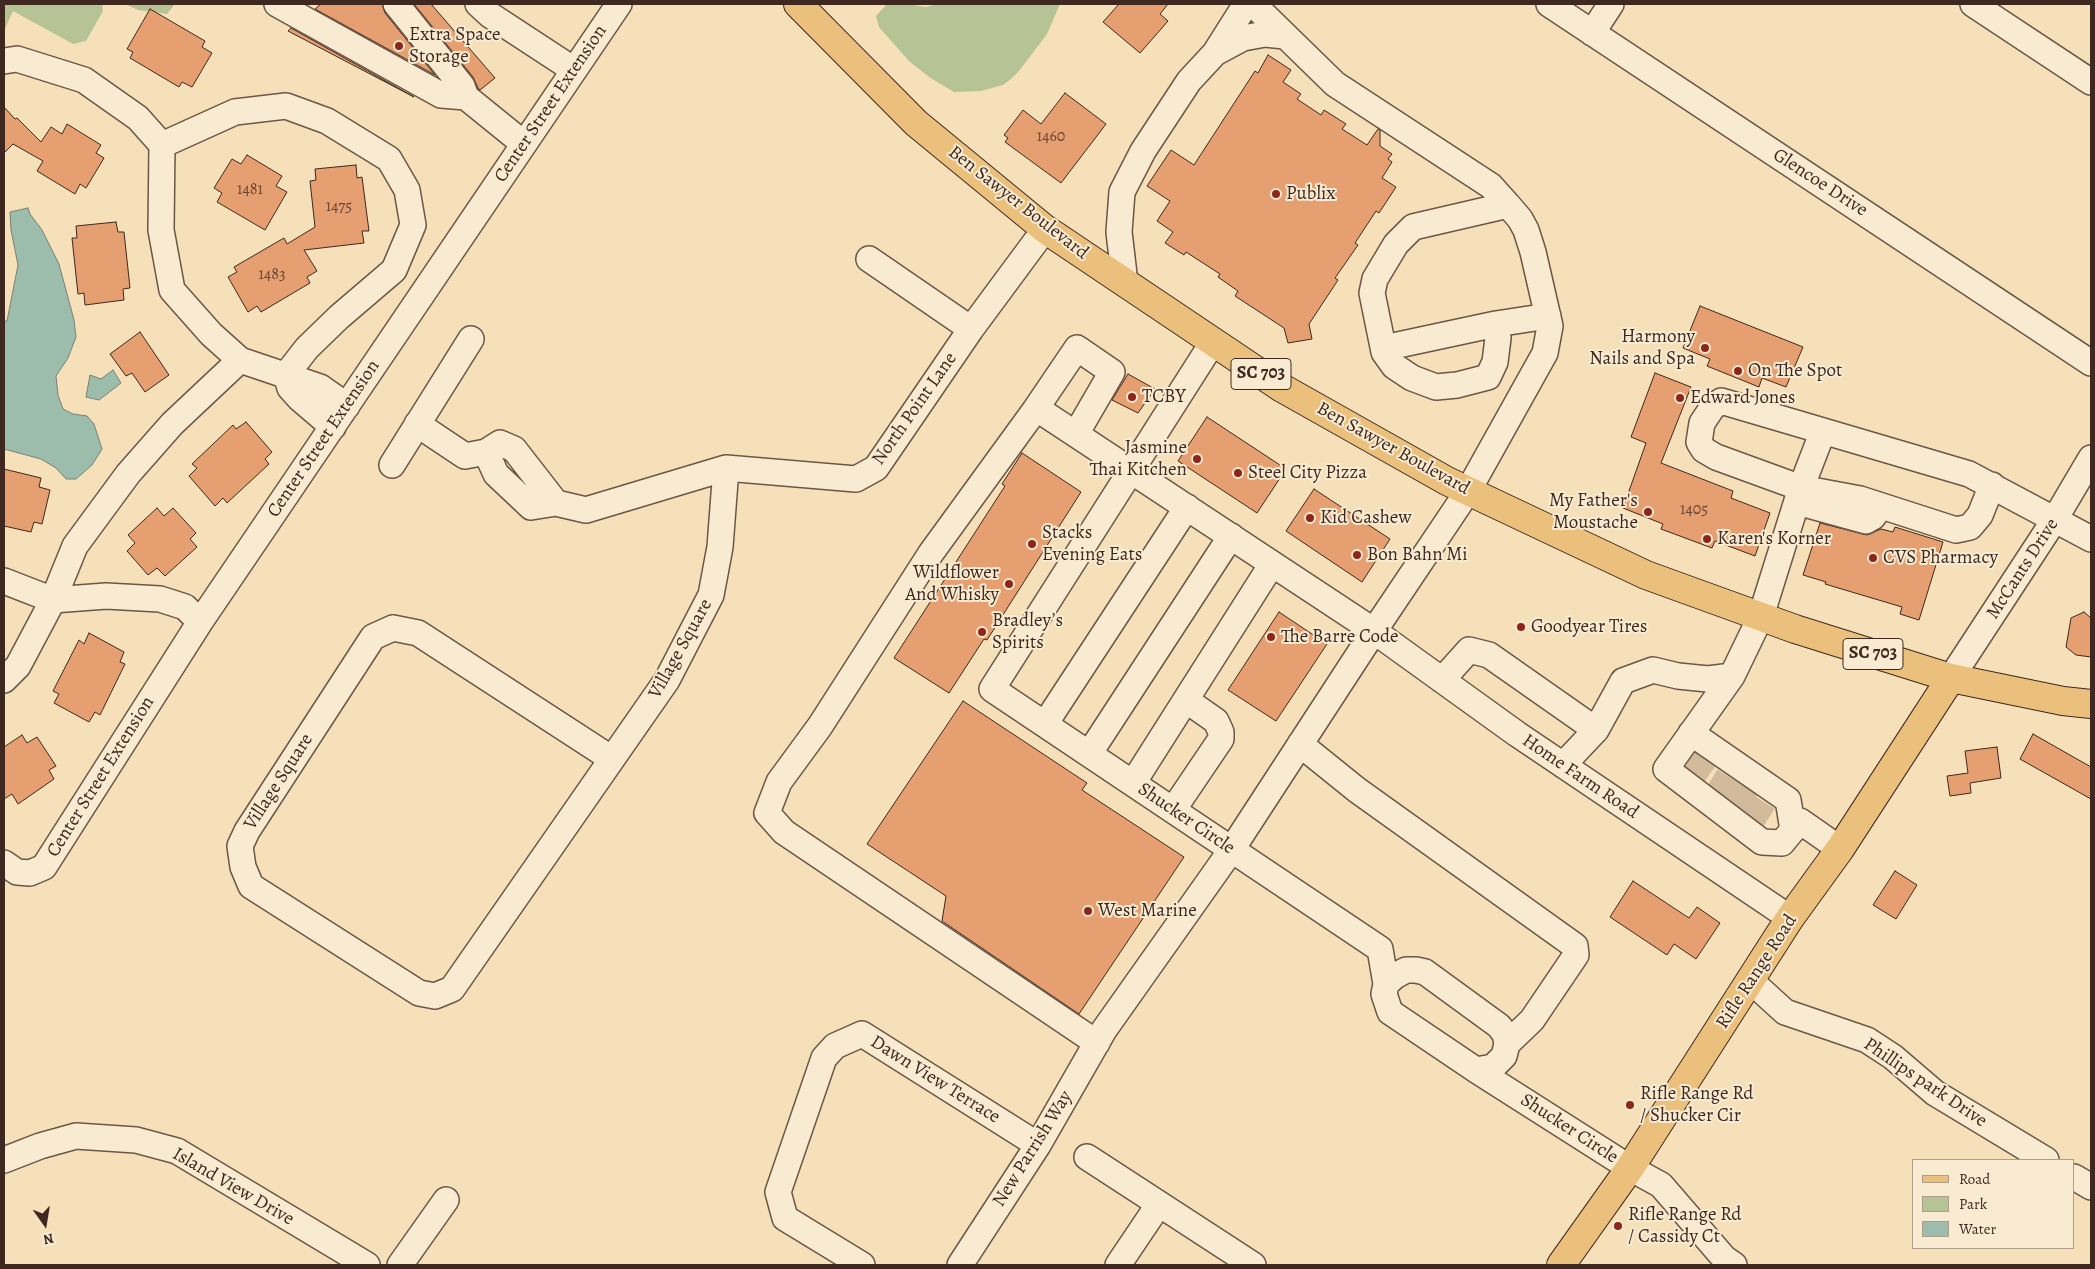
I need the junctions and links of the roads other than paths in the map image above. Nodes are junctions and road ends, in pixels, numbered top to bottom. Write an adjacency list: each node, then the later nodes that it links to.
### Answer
1 (396, 4): 17 (street)
2 (478, 4): 15 (street)
3 (619, 4): 15 (street, Center Street Extension)
4 (798, 4): 21 (main road, Ben Sawyer Boulevard / SC 703)
5 (1246, 4): 13 (street)
6 (1253, 4): 12 (street, New Parrish Way)
7 (1549, 4): 11 (street, Glencoe Drive)
8 (1611, 4): 11 (street)
9 (1973, 4): 16 (street)
10 (292, 7): 17 (street)
11 (1592, 33): 31 (street, Glencoe Drive)
12 (1285, 36): 13 (street); 20 (street, New Parrish Way)
13 (1215, 53): 23 (street)
14 (4, 61): 19 (street)
15 (574, 70): 18 (street, Center Street Extension)
16 (2091, 82)
17 (466, 97): 18 (street)
18 (524, 144): 33 (street, Center Street Extension)
19 (162, 145): 30 (street); 32 (street)
20 (1508, 205): 24 (street, New Parrish Way); 29 (street)
21 (1045, 229): 23 (main road, Ben Sawyer Boulevard / SC 703); 26 (street, North Point Lane)
22 (870, 259): 26 (street)
23 (1125, 283): 28 (main road, Ben Sawyer Boulevard / SC 703)
24 (1548, 316): 25 (street); 44 (street, New Parrish Way)
25 (1496, 324): 29 (street); 29 (street)
26 (971, 329): 41 (street, North Point Lane)
27 (471, 340): 35 (street)
28 (1213, 342): 42 (street); 44 (main road, Ben Sawyer Boulevard / SC 703)
29 (1384, 348)
30 (240, 360): 32 (street); 52 (street)
31 (2091, 363)
32 (286, 375): 33 (street); 36 (street)
33 (347, 406): 36 (street, Center Street Extension)
34 (1035, 410): 38 (street, Home Farm Road); 38 (street); 82 (street)
35 (416, 424): 40 (street); 41 (street, North Point Lane)
36 (332, 427): 54 (street, Center Street Extension)
37 (1822, 431): 43 (street); 45 (street); 45 (street)
38 (1076, 434): 42 (street, Home Farm Road)
39 (2091, 458): 47 (street, McCants Drive)
40 (392, 465)
41 (726, 468): 67 (street, Village Square)
42 (1131, 470): 46 (street, Home Farm Road); 62 (street, Shucker Circle)
43 (1992, 485): 45 (street); 47 (street)
44 (1468, 491): 53 (main road, Ben Sawyer Boulevard / SC 703); 55 (street, New Parrish Way)
45 (1799, 495): 53 (street)
46 (1187, 508): 48 (street, Home Farm Road); 62 (street)
47 (2055, 519): 49 (street); 57 (street, McCants Drive)
48 (1230, 536): 50 (street, Home Farm Road); 66 (street)
49 (2091, 539)
50 (1272, 564): 55 (street, Home Farm Road); 60 (street)
51 (4, 581): 52 (street)
52 (53, 600): 54 (street); 58 (street)
53 (1761, 616): 56 (street); 57 (main road, Ben Sawyer Boulevard / SC 703)
54 (200, 622): 76 (street, Center Street Extension)
55 (1374, 631): 59 (street, Home Farm Road); 65 (street, New Parrish Way)
56 (1732, 676): 63 (street); 64 (street)
57 (1951, 678): 61 (main road, Ben Sawyer Boulevard / SC 703); 75 (main road, Rifle Range Road)
58 (4, 680)
59 (1442, 680): 63 (street); 68 (street, Home Farm Road)
60 (1186, 700): 70 (street); 72 (street)
61 (2091, 704)
62 (1045, 724): 66 (street, Shucker Circle)
63 (1596, 730): 68 (street)
64 (1692, 733): 69 (street); 69 (street)
65 (1300, 744): 74 (street, New Parrish Way); 83 (street)
66 (1089, 754): 70 (street, Shucker Circle)
67 (612, 759): 67 (street, Village Square)
68 (1563, 765): 77 (street, Home Farm Road)
69 (1699, 767): 71 (street); 71 (street)
70 (1133, 783): 72 (street, Shucker Circle)
71 (1741, 797): 73 (street); 73 (street)
72 (1173, 810): 74 (street, Shucker Circle)
73 (1793, 830): 75 (street)
74 (1232, 849): 78 (street, Shucker Circle); 82 (street, New Parrish Way)
75 (1840, 849): 77 (main road, Rifle Range Road)
76 (4, 863)
77 (1790, 918): 80 (main road, Rifle Range Road)
78 (1380, 949): 79 (street, Shucker Circle); 81 (street, Shucker Circle)
79 (1416, 970): 81 (street); 83 (street, Shucker Circle)
80 (1751, 981): 86 (street, Phillips park Drive); 88 (main road, Rifle Range Road)
81 (1386, 984): 83 (street, Shucker Circle)
82 (1101, 1037): 84 (street, New Parrish Way)
83 (1494, 1059): 88 (street, Shucker Circle)
84 (1038, 1144): 96 (street, Dawn View Terrace); 97 (street, New Parrish Way)
85 (1087, 1157): 92 (street)
86 (2044, 1159)
87 (4, 1160): 94 (street, Island View Drive)
88 (1630, 1168): 93 (street, Shucker Circle); 100 (main road, Rifle Range Road)
89 (2075, 1178): 90 (street)
90 (2091, 1187)
91 (446, 1200): 95 (street)
92 (1159, 1204): 98 (street); 99 (street)
93 (1710, 1257): 101 (street, Shucker Circle)
94 (367, 1265)
95 (400, 1265)
96 (862, 1265)
97 (960, 1265)
98 (1118, 1265)
99 (1253, 1265)
100 (1561, 1265)
101 (1734, 1265)

